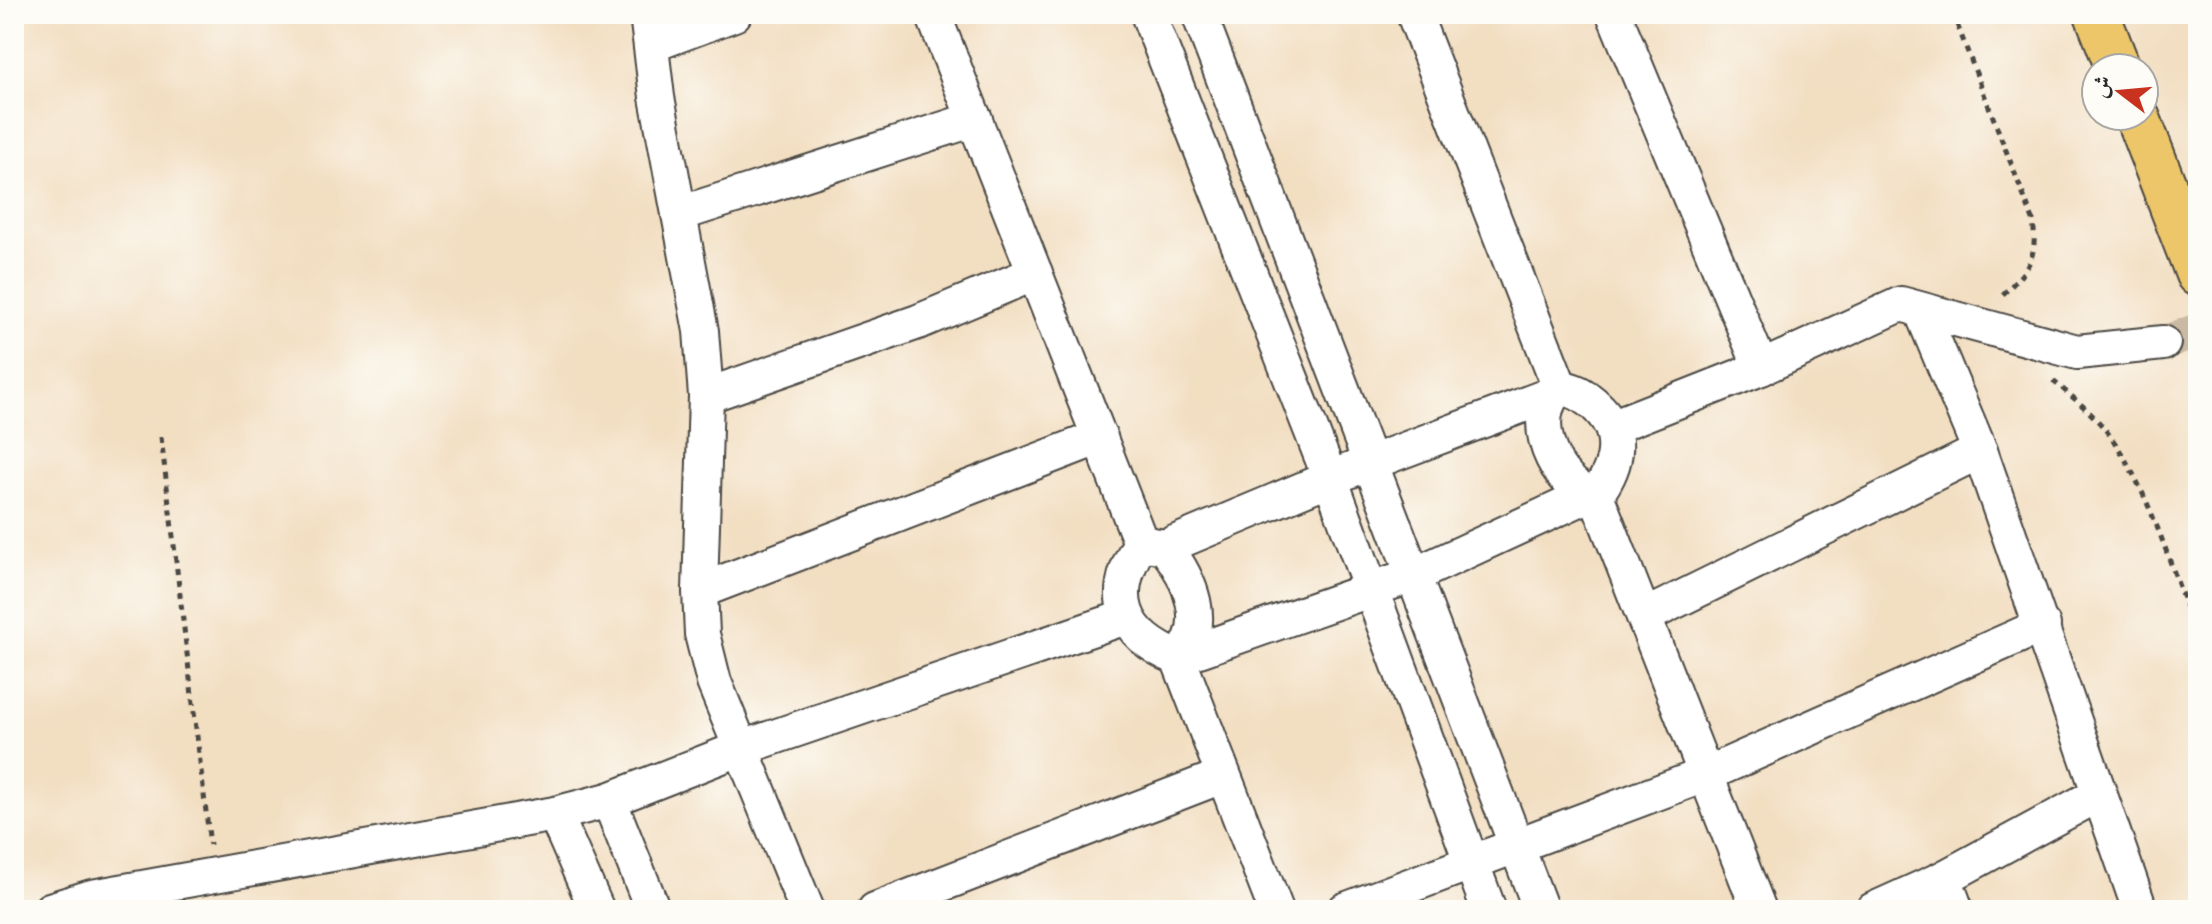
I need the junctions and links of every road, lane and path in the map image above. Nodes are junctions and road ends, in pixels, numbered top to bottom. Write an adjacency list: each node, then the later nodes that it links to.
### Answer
1 (734, 14): 9 (street)
2 (933, 14): 11 (street)
3 (1148, 14): 28 (street)
4 (1199, 14): 27 (street)
5 (1414, 14): 21 (street)
6 (1614, 14): 19 (street)
7 (1953, 14): 17 (path)
8 (2097, 14): 10 (highway)
9 (649, 30): 13 (street)
10 (2112, 52)
11 (975, 119): 13 (street); 14 (street)
12 (2143, 132): 15 (highway)
13 (679, 214): 22 (street)
14 (1035, 273): 22 (street); 25 (street)
15 (2198, 274)
16 (1921, 310): 17 (street); 19 (street); 26 (street)
17 (1975, 326): 18 (street)
18 (2163, 343)
19 (1761, 368): 23 (street)
20 (2041, 374): 37 (path)
21 (1555, 392): 23 (street); 27 (street); 29 (street)
22 (706, 396): 32 (street)
23 (1614, 426): 29 (street)
24 (161, 437): 47 (path)
25 (1100, 437): 30 (street); 32 (street)
26 (1980, 451): 34 (street); 36 (street)
27 (1369, 464): 28 (street); 31 (street)
28 (1330, 478): 30 (street); 33 (street)
29 (1593, 494): 31 (street); 34 (street)
30 (1153, 545): 35 (street); 38 (street)
31 (1411, 575): 33 (street); 45 (street)
32 (700, 591): 39 (street)
33 (1370, 591): 38 (street); 46 (street)
34 (1645, 616): 40 (street)
35 (1126, 617): 38 (street); 39 (street)
36 (2043, 625): 40 (street); 42 (street)
37 (2198, 641)
38 (1180, 657): 41 (street)
39 (739, 749): 43 (street); 52 (street)
40 (1707, 774): 45 (street); 58 (street)
41 (1222, 776): 53 (street); 54 (street)
42 (2099, 794): 48 (street); 61 (street)
43 (609, 800): 44 (street); 51 (street)
44 (555, 814): 47 (street); 50 (street)
45 (1517, 848): 46 (street); 57 (street)
46 (1471, 865): 55 (street); 56 (street)
47 (214, 874): 49 (street)
48 (1944, 878): 59 (street); 60 (street)
49 (82, 906)
50 (597, 910)
51 (653, 910)
52 (807, 910)
53 (875, 910)
54 (1276, 910)
55 (1345, 910)
56 (1489, 910)
57 (1541, 910)
58 (1759, 910)
59 (1873, 910)
60 (1956, 910)
61 (2140, 910)

